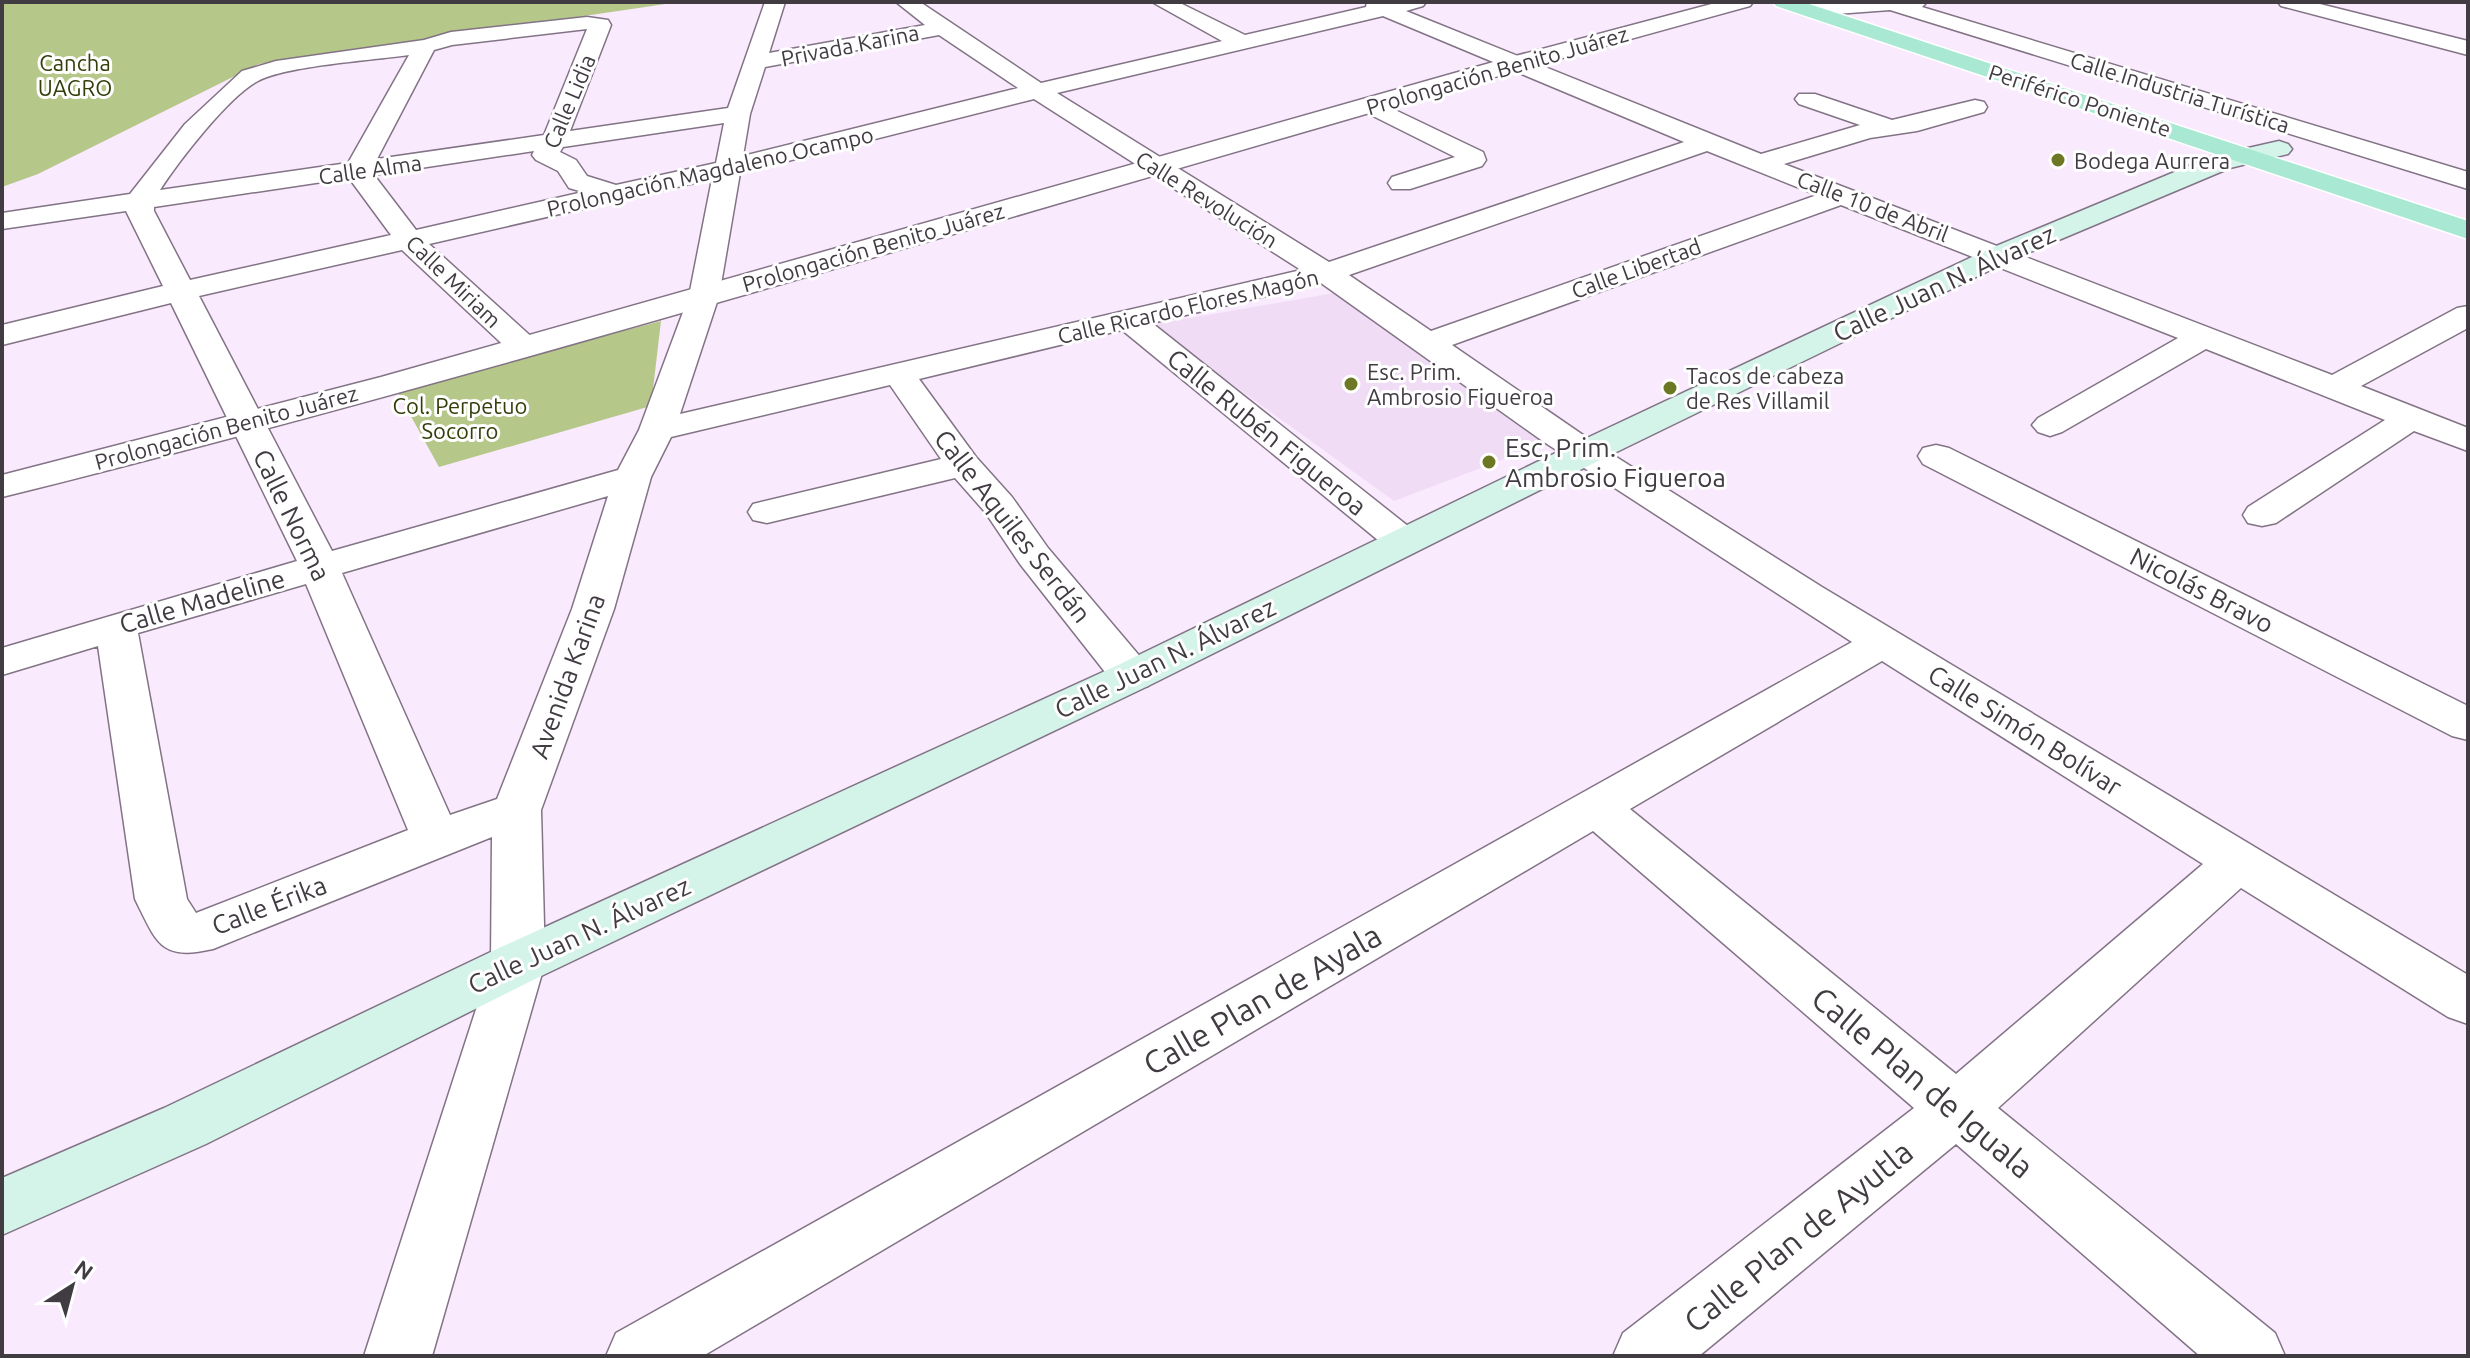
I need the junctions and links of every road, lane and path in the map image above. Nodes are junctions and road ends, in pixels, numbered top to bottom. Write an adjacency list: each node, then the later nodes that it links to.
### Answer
1 (775, 2): 16 (street, Avenida Karina)
2 (906, 2): 12 (street, Calle Revolución)
3 (1162, 2): 13 (street)
4 (1416, 2): 10 (street, Prolongación Magdaleno Ocampo)
5 (1743, 2): 17 (street, Prolongación Benito Juárez)
6 (1783, 2): 11 (main road, Periférico Poniente)
7 (1917, 2): 9 (street)
8 (2288, 2): 15 (street)
9 (1891, 4): 11 (street); 25 (street, Calle Industria Turística)
10 (1378, 6): 13 (street, Prolongación Magdaleno Ocampo); 17 (street, Calle 10 de Abril)
11 (1820, 6): 27 (main road, Periférico Poniente); 27 (main road, Periférico Poniente)
12 (942, 28): 16 (street, Privada Karina); 18 (street, Calle Revolución)
13 (1243, 43): 18 (street, Prolongación Magdaleno Ocampo)
14 (425, 46): 24 (street, Calle Lidia); 31 (street); 36 (street)
15 (2468, 48)
16 (757, 62): 22 (street, Avenida Karina)
17 (1512, 64): 20 (street, Prolongación Benito Juárez); 26 (street, Calle 10 de Abril)
18 (1036, 91): 29 (street, Calle Revolución); 30 (street, Prolongación Magdaleno Ocampo)
19 (1807, 99): 23 (street)
20 (1370, 105): 29 (street, Prolongación Benito Juárez); 33 (street)
21 (1975, 107): 23 (street)
22 (738, 114): 24 (street, Calle Alma); 30 (street, Avenida Karina)
23 (1888, 127): 28 (street)
24 (554, 140): 31 (street, Calle Alma); 34 (street, Calle Lidia)
25 (2338, 141): 27 (street, Calle Juan N. Álvarez); 32 (street, Calle Industria Turística)
26 (1708, 142): 28 (street, Calle 10 de Abril); 42 (street, Calle Ricardo Flores Magón)
27 (2263, 152): 37 (main road, Periférico Poniente); 39 (main road, Periférico Poniente); 41 (main road, Calle Juan N. Álvarez)
28 (1759, 163): 35 (street, Calle 10 de Abril)
29 (1154, 165): 42 (street, Calle Revolución); 44 (street, Prolongación Benito Juárez)
30 (728, 168): 34 (street, Prolongación Magdaleno Ocampo); 44 (street, Avenida Karina)
31 (357, 171): 36 (street, Calle Alma); 40 (street, Calle Miriam)
32 (2468, 181)
33 (1401, 183)
34 (616, 194): 40 (street, Prolongación Magdaleno Ocampo)
35 (1843, 195): 41 (street, Calle 10 de Abril); 49 (street, Calle Libertad)
36 (140, 202): 38 (street, Calle Alma); 43 (street, Calle Norma)
37 (2468, 209)
38 (2, 221)
39 (2468, 230)
40 (410, 242): 43 (street, Prolongación Magdaleno Ocampo); 50 (street, Calle Miriam)
41 (1999, 255): 48 (street, Calle 10 de Abril); 58 (main road, Calle Juan N. Álvarez)
42 (1326, 273): 46 (street, Calle Ricardo Flores Magón); 49 (street, Calle Revolución)
43 (182, 291): 47 (street, Prolongación Magdaleno Ocampo); 54 (street, Calle Norma)
44 (704, 296): 50 (street, Prolongación Benito Juárez); 56 (street, Avenida Karina)
45 (2468, 315): 52 (street)
46 (1130, 321): 51 (street, Calle Ricardo Flores Magón); 65 (street, Calle Rubén Figueroa)
47 (2, 335)
48 (2205, 336): 52 (street, Calle 10 de Abril); 55 (street)
49 (1430, 342): 58 (street, Calle Revolución)
50 (524, 347): 54 (street, Prolongación Benito Juárez)
51 (897, 372): 56 (street, Calle Ricardo Flores Magón); 60 (street, Calle Aquiles Serdán)
52 (2334, 387): 53 (street, Calle 10 de Abril)
53 (2411, 418): 57 (street, Calle 10 de Abril); 64 (street)
54 (245, 421): 62 (street, Prolongación Benito Juárez); 66 (street, Calle Norma)
55 (2050, 425)
56 (657, 430): 61 (street, Avenida Karina)
57 (2468, 440)
58 (1585, 453): 65 (main road, Calle Juan N. Álvarez); 68 (street, Calle Simón Bolívar)
59 (1936, 456): 71 (street, Nicolás Bravo)
60 (963, 465): 63 (street); 70 (street, Calle Aquiles Serdán)
61 (633, 477): 66 (street, Calle Madeline); 73 (street, Avenida Karina)
62 (2, 486)
63 (767, 512)
64 (2262, 515)
65 (1404, 542): 70 (main road, Calle Juan N. Álvarez)
66 (319, 568): 67 (street, Calle Madeline); 74 (street, Calle Norma)
67 (116, 626): 69 (street, Calle Madeline); 74 (street, Calle Érika)
68 (1883, 642): 72 (street, Calle Plan de Ayala); 75 (street, Calle Simón Bolívar)
69 (2, 662)
70 (1132, 676): 76 (main road, Calle Juan N. Álvarez)
71 (2468, 725)
72 (1596, 807): 78 (street, Calle Plan de Iguala); 81 (street, Calle Plan de Ayala)
73 (517, 810): 74 (street, Calle Érika); 76 (street, Avenida Karina)
74 (436, 838)
75 (2238, 862): 77 (street, Calle Simón Bolívar); 78 (street, Calle Plan de Ayutla)
76 (518, 963): 79 (main road, Calle Juan N. Álvarez); 80 (street, Avenida Karina)
77 (2468, 1002)
78 (1955, 1110): 82 (street, Calle Plan de Ayutla); 83 (street, Calle Plan de Iguala)
79 (2, 1207)
80 (398, 1356)
81 (640, 1356)
82 (1647, 1356)
83 (2251, 1356)

